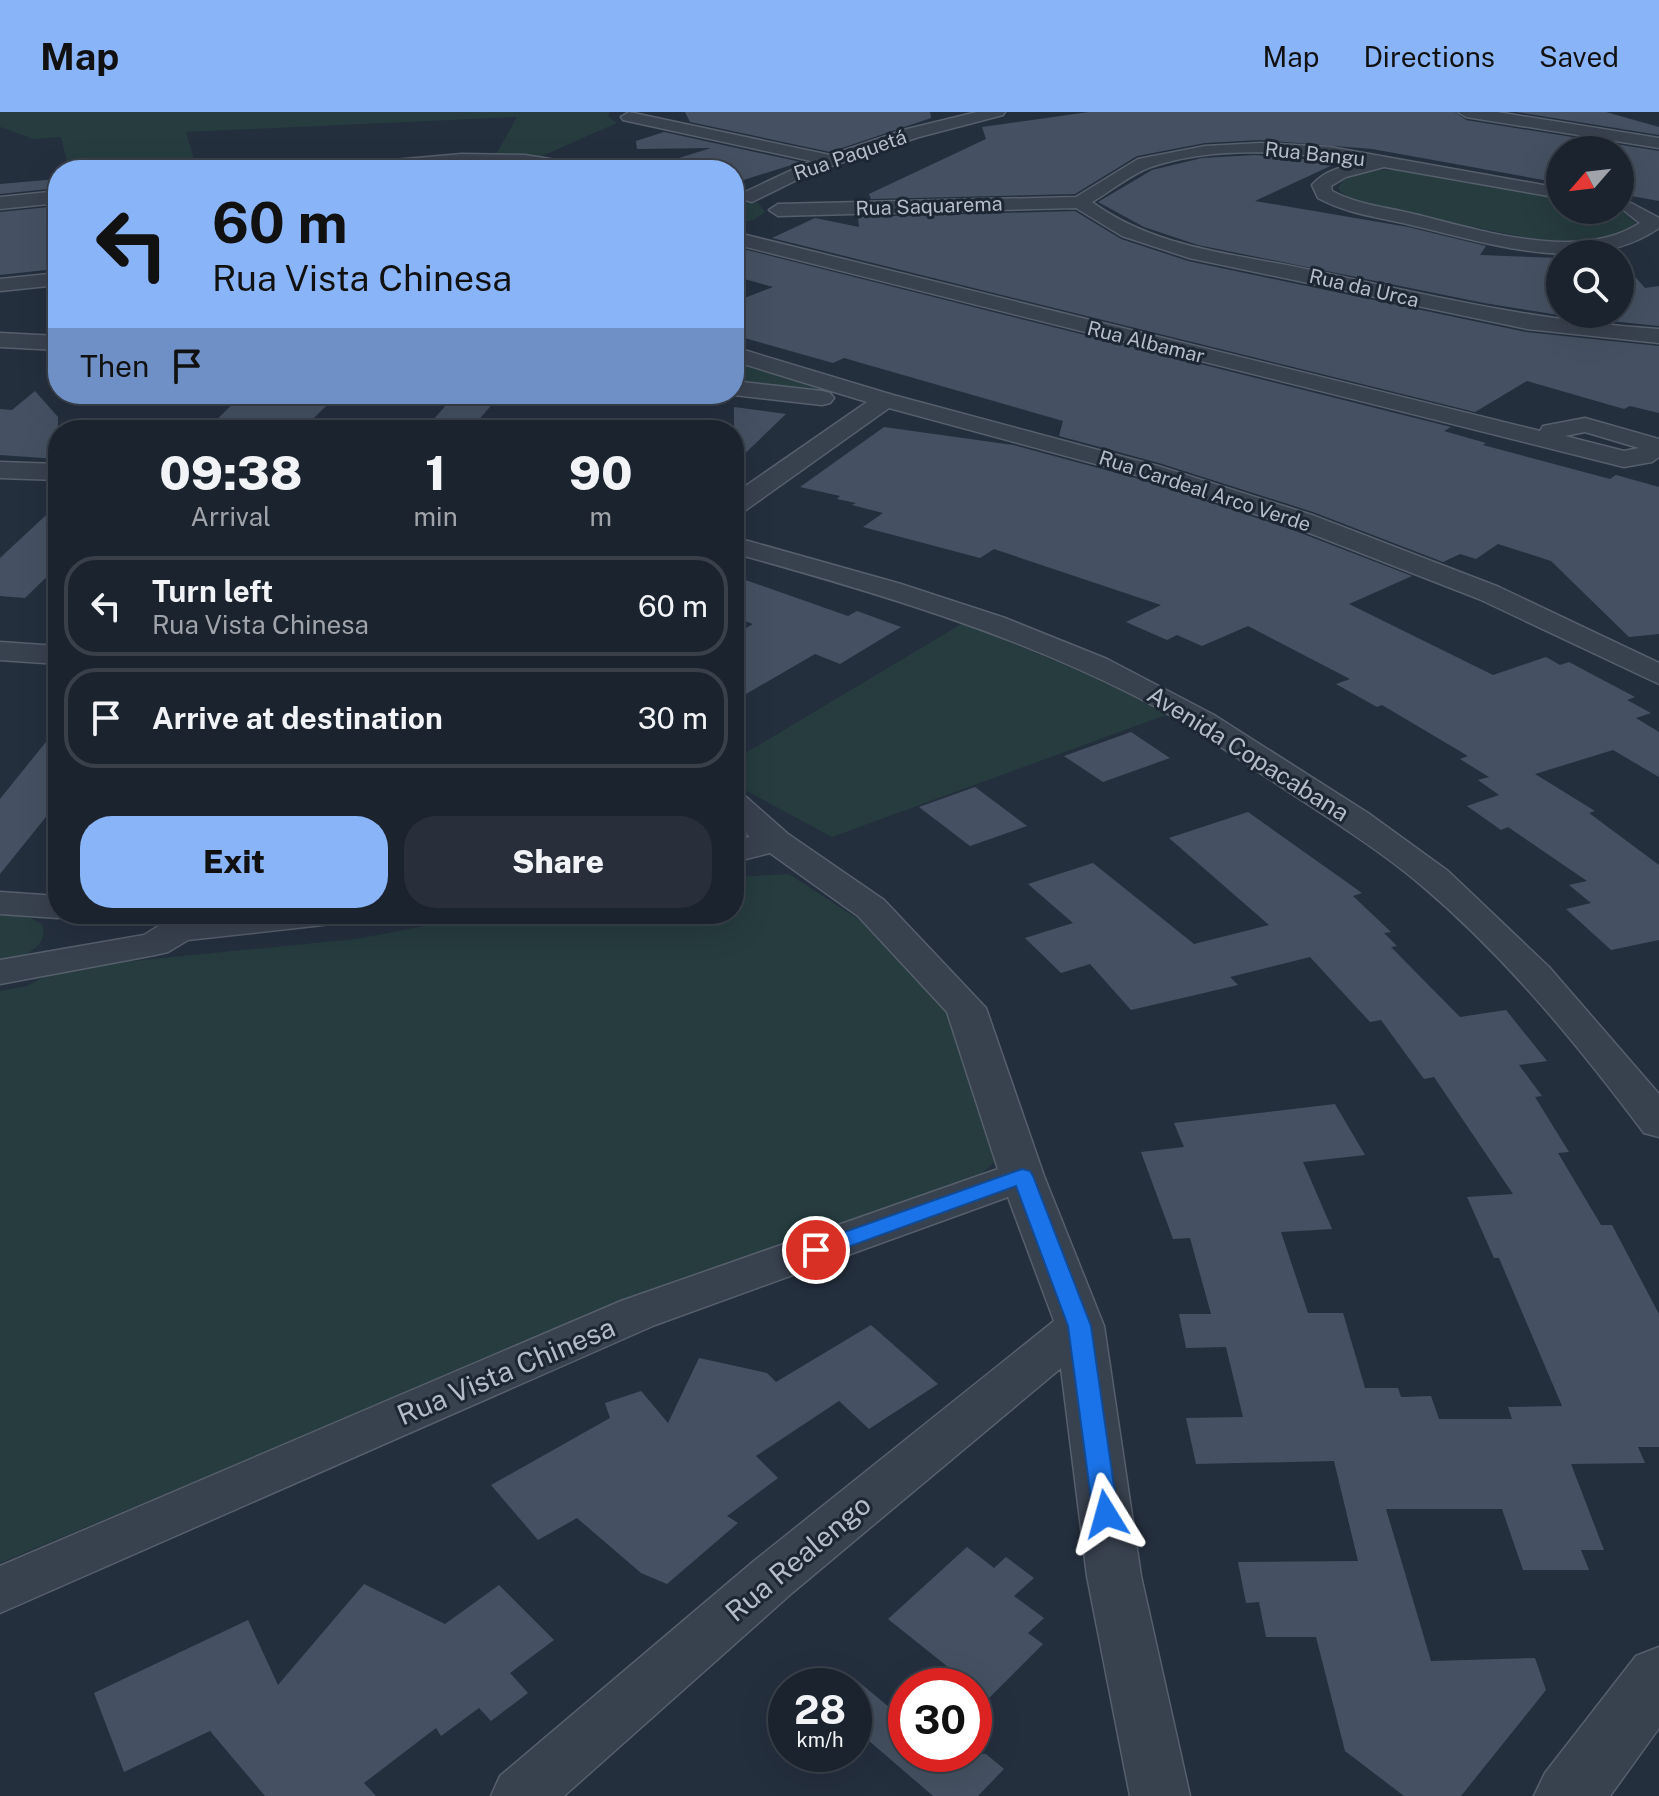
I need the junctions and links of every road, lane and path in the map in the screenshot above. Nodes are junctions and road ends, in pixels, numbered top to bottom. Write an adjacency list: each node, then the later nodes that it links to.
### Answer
1 (997, 112): 7 (street, Rua Paquetá)
2 (1466, 112): 4 (street)
3 (629, 117): 7 (street)
4 (1659, 143)
5 (454, 160): 6 (street)
6 (520, 160)
7 (831, 160): 10 (street, Rua Paquetá)
8 (1411, 165): 9 (street, Rua Bangu); 13 (street, Rua Bangu); 17 (street)
9 (1546, 190)
10 (744, 195)
11 (744, 195): 18 (street, Rua Albamar)
12 (48, 198): 14 (street)
13 (1080, 202): 18 (street, Rua Saquarema); 21 (street, Rua da Urca)
14 (0, 203)
15 (1634, 207): 16 (street)
16 (1659, 208)
17 (1634, 210)
18 (753, 225): 27 (street, Rua Albamar)
19 (48, 280): 20 (street)
20 (0, 285)
21 (1659, 336)
22 (0, 340): 23 (street)
23 (48, 342)
24 (744, 357): 26 (street, Rua Cardeal Arco Verde)
25 (744, 389): 26 (street)
26 (879, 398): 30 (street); 34 (street, Rua Cardeal Arco Verde)
27 (1558, 443)
28 (0, 470): 29 (street)
29 (48, 472)
30 (744, 499)
31 (744, 548): 41 (street, Avenida Copacabana)
32 (0, 651): 33 (street)
33 (48, 654)
34 (1659, 675)
35 (744, 824): 36 (street)
36 (755, 846): 42 (street)
37 (0, 903): 38 (street)
38 (48, 906)
39 (169, 924): 40 (street)
40 (0, 972)
41 (1659, 1123)
42 (1022, 1176): 43 (street); 44 (street, Rua Vista Chinesa)
43 (1080, 1326): 46 (street, Rua Realengo); 47 (street)
44 (0, 1590)
45 (1659, 1676): 48 (street)
46 (521, 1796)
47 (1160, 1796)
48 (1569, 1796)

